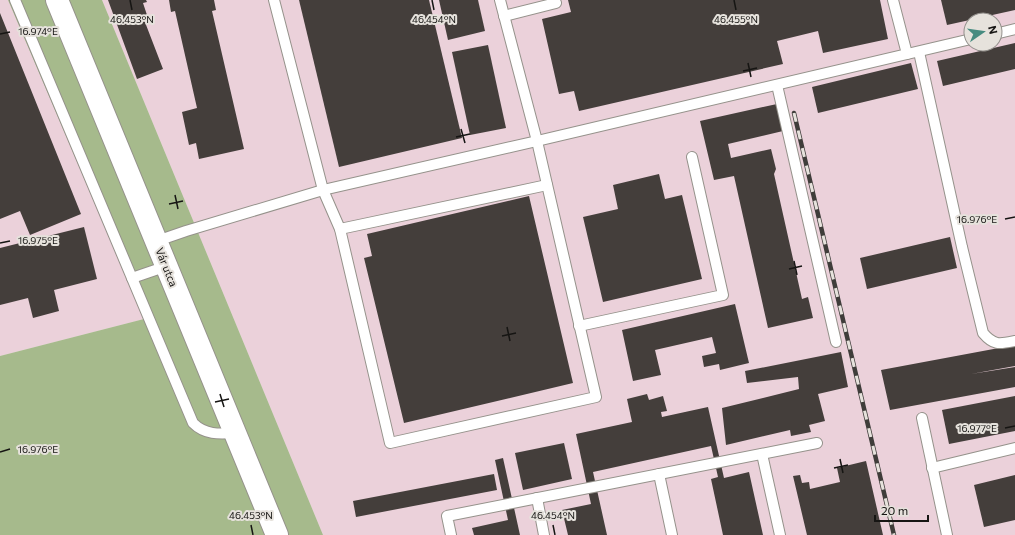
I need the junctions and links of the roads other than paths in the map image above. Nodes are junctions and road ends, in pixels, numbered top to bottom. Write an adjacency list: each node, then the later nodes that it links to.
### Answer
1 (15, 0): 21 (lane)
2 (57, 0): 19 (main road, Vár utca)
3 (274, 0): 17 (lane)
4 (500, 0): 7 (lane)
5 (893, 0): 12 (lane)
6 (556, 3): 7 (lane)
7 (504, 16): 14 (lane)
8 (1015, 29): 9 (lane)
9 (1003, 32)
10 (963, 41): 11 (lane)
11 (919, 52): 12 (lane); 23 (lane)
12 (907, 54): 13 (lane)
13 (777, 85): 14 (lane); 24 (lane)
14 (537, 141): 16 (lane); 17 (lane)
15 (692, 157): 22 (lane)
16 (547, 185): 18 (lane); 22 (lane)
17 (323, 190): 18 (lane); 19 (lane)
18 (340, 229): 22 (lane)
19 (157, 241): 20 (main road, Vár utca)
20 (167, 266): 21 (lane); 26 (main road, Vár utca)
21 (132, 278): 26 (lane)
22 (579, 326)
23 (1015, 341)
24 (836, 342)
25 (922, 418): 30 (lane)
26 (235, 433): 33 (main road, Vár utca)
27 (817, 443): 29 (lane)
28 (1015, 448): 30 (lane)
29 (762, 454): 31 (lane); 37 (lane)
30 (932, 468): 38 (lane)
31 (660, 474): 32 (lane); 36 (lane)
32 (537, 498): 34 (lane); 35 (lane)
33 (277, 535)
34 (451, 535)
35 (544, 535)
36 (672, 535)
37 (780, 535)
38 (947, 535)

